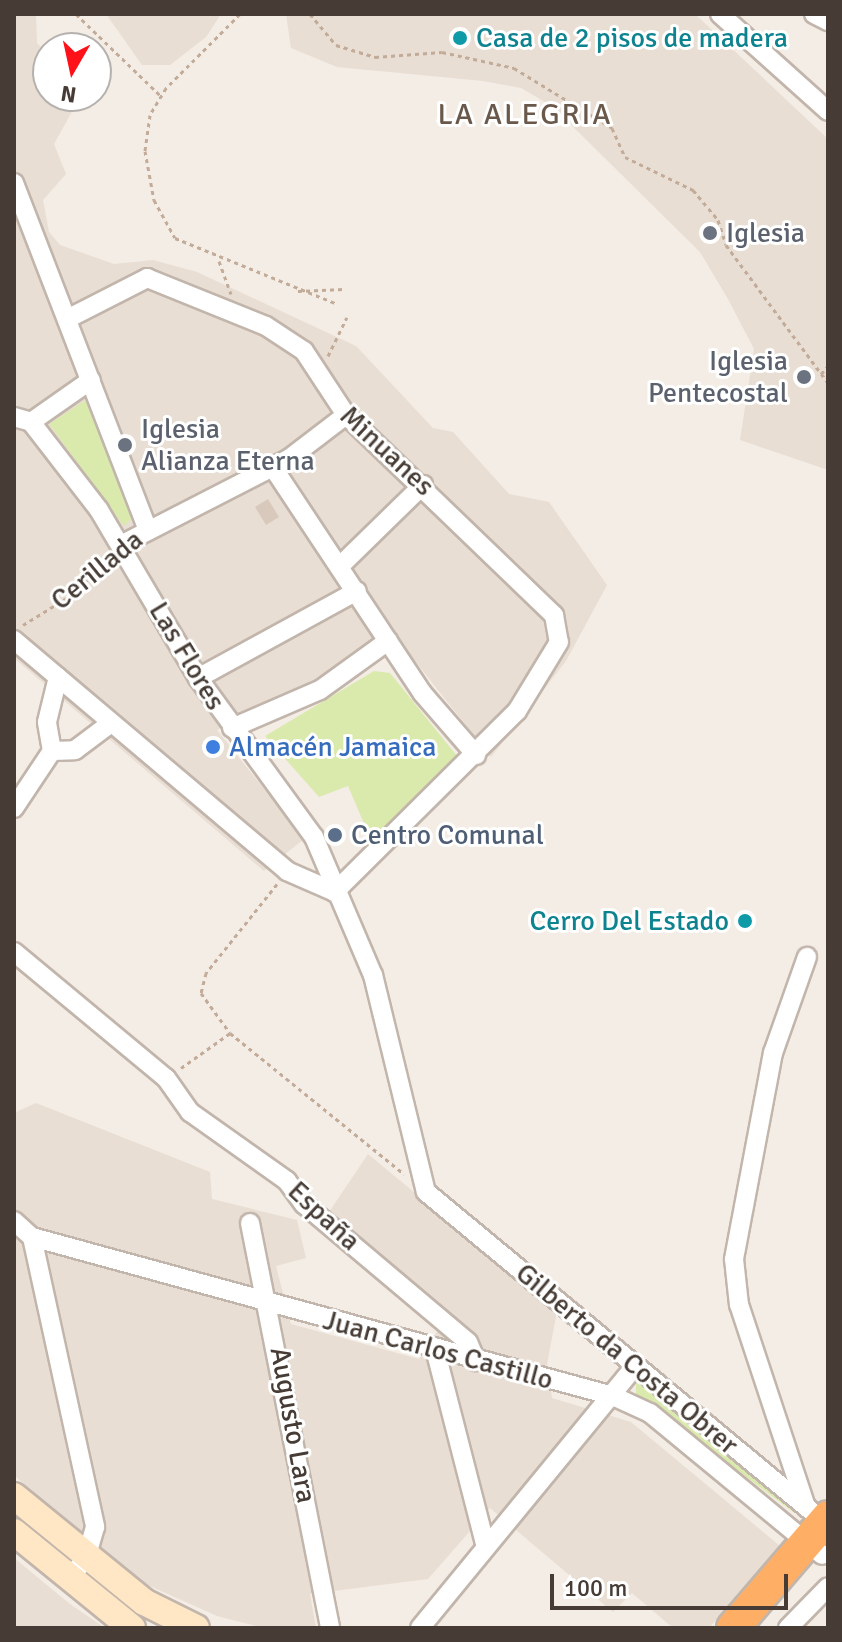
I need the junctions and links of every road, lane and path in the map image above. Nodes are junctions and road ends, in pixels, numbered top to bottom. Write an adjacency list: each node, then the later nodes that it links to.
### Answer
1 (76, 14): 7 (path)
2 (240, 14): 7 (path)
3 (310, 14): 18 (path)
4 (720, 14): 8 (street)
5 (814, 14): 6 (street)
6 (828, 21)
7 (161, 96): 10 (path)
8 (828, 111)
9 (14, 183): 16 (street)
10 (219, 261): 12 (path); 14 (path)
11 (344, 289): 12 (path)
12 (294, 292): 13 (path)
13 (335, 303)
14 (231, 308): 16 (street, Minuanes); 20 (street, Minuanes)
15 (347, 317): 20 (path)
16 (69, 318): 19 (street)
17 (828, 366): 18 (path)
18 (821, 374): 21 (path)
19 (91, 380): 23 (street); 26 (street)
20 (323, 383): 22 (street, Minuanes)
21 (828, 383)
22 (346, 415): 24 (street, Cerillada); 25 (street, Minuanes)
23 (18, 418): 27 (street, Las Flores)
24 (272, 466): 26 (street, Cerillada); 28 (street)
25 (423, 485): 28 (street); 38 (street, Minuanes)
26 (147, 528): 27 (street, Cerillada)
27 (121, 545): 30 (path, Cerillada); 34 (street, Las Flores)
28 (341, 565): 29 (street)
29 (357, 591): 32 (street); 34 (street)
30 (14, 631)
31 (14, 640): 33 (street)
32 (388, 641): 36 (street); 38 (street)
33 (58, 677): 35 (street); 37 (street)
34 (198, 678): 36 (street, Las Flores)
35 (111, 723): 37 (street); 40 (street)
36 (232, 728): 41 (street, Las Flores)
37 (52, 751): 39 (street)
38 (476, 755): 41 (street)
39 (14, 808)
40 (287, 871): 41 (street); 44 (path)
41 (335, 892): 46 (street, Las Flores)
42 (14, 952): 45 (street, España)
43 (807, 957): 56 (street)
44 (230, 1033): 45 (path); 46 (path)
45 (166, 1078): 52 (street, España)
46 (426, 1192): 53 (street, Gilberto da Costa Obrer)
47 (14, 1221): 49 (street, Juan Carlos Castillo)
48 (250, 1223): 50 (street, Augusto Lara)
49 (32, 1237): 50 (street, Juan Carlos Castillo); 59 (street)
50 (272, 1306): 51 (street, Juan Carlos Castillo); 64 (street, Augusto Lara)
51 (435, 1349): 52 (street, Juan Carlos Castillo); 58 (street)
52 (476, 1361): 54 (street, Juan Carlos Castillo)
53 (635, 1366): 54 (street); 56 (street, Gilberto da Costa Obrer)
54 (613, 1396): 56 (street, Juan Carlos Castillo); 58 (street)
55 (14, 1496): 59 (street)
56 (820, 1531): 66 (highway); 67 (highway)
57 (14, 1532): 60 (street)
58 (486, 1547): 65 (street)
59 (86, 1558): 60 (street); 63 (street)
60 (69, 1579): 62 (street)
61 (828, 1587): 68 (street)
62 (122, 1625)
63 (196, 1628)
64 (330, 1628)
65 (420, 1628)
66 (733, 1628)
67 (759, 1628)
68 (788, 1628)

